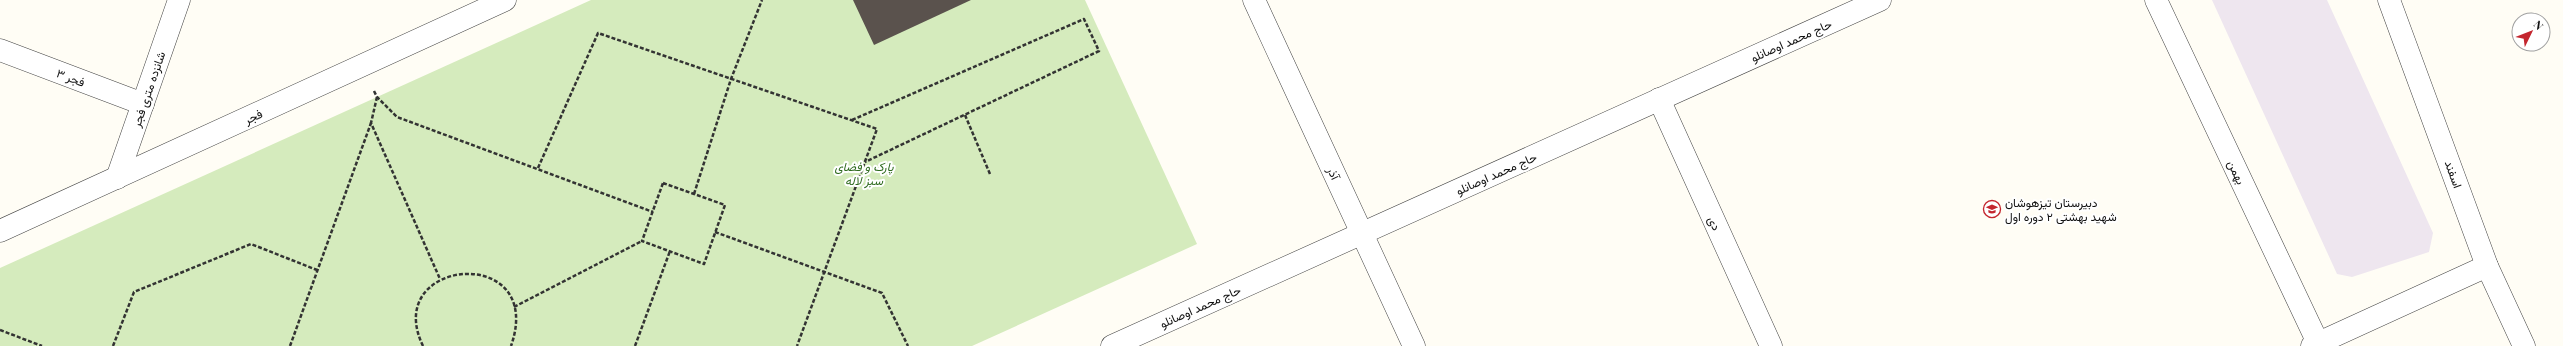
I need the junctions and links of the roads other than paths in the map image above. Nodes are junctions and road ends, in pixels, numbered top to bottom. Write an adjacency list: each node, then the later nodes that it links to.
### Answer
1 (179, 0): 9 (street, شانزده متری فجر)
2 (506, 0): 10 (street, فجر)
3 (1254, 0): 12 (street, آذر)
4 (1880, 0): 8 (street, حاج محمد اوصانلو)
5 (2156, 0): 14 (street, بهمن)
6 (2389, 0): 13 (street, اسفند)
7 (0, 50): 9 (street, فجر ۳)
8 (1659, 100): 12 (street, حاج محمد اوصانلو); 17 (street, دی)
9 (143, 104): 10 (street, شانزده متری فجر)
10 (117, 178): 11 (street, فجر)
11 (0, 231)
12 (1362, 233): 15 (street, حاج محمد اوصانلو); 16 (street, آذر)
13 (2487, 266): 14 (street); 18 (street, اسفند)
14 (2315, 345)
15 (1112, 346)
16 (1414, 346)
17 (1771, 346)
18 (2524, 346)

